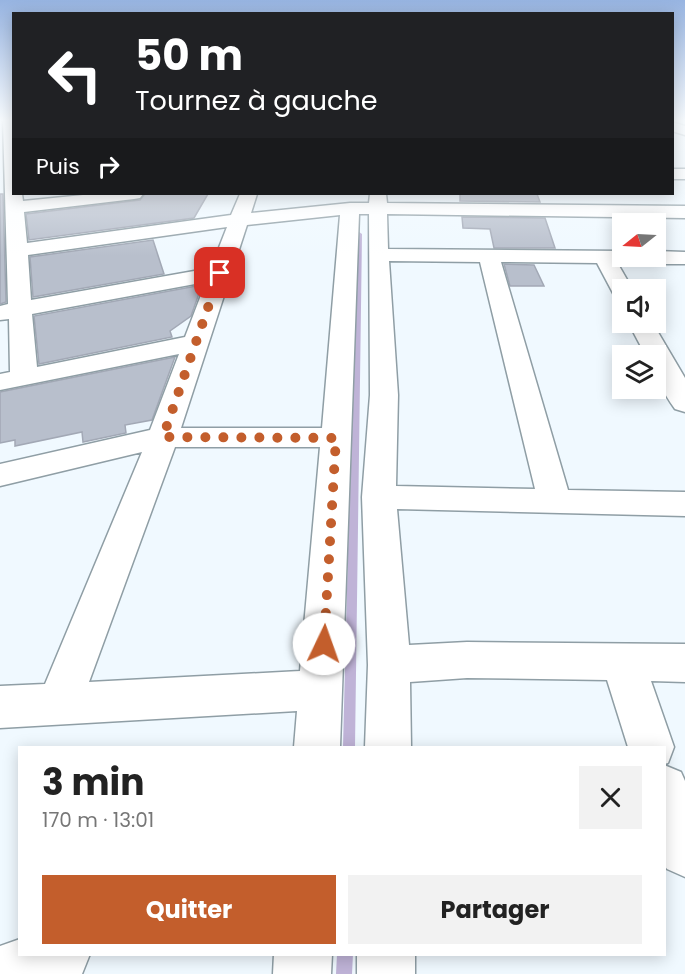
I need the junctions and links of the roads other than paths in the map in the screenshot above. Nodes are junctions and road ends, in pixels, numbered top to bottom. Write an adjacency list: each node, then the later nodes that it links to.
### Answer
1 (94, 195): 2 (street)
2 (14, 197): 7 (street)
3 (531, 202): 4 (street); 6 (street)
4 (369, 203): 5 (street); 8 (street); 20 (street)
5 (244, 207): 7 (street); 12 (street)
6 (685, 212)
7 (17, 250): 14 (street)
8 (378, 255): 9 (street); 22 (street)
9 (489, 256): 10 (street); 23 (street)
10 (604, 257): 11 (street); 13 (street)
11 (685, 258)
12 (220, 273): 14 (street); 16 (street)
13 (616, 279)
14 (10, 311): 17 (street)
15 (646, 333): 18 (street)
16 (196, 343): 17 (street); 19 (street)
17 (12, 379)
18 (685, 403)
19 (163, 437): 20 (street); 21 (street); 29 (street)
20 (336, 438): 28 (street)
21 (0, 475)
22 (379, 497): 23 (street); 27 (street)
23 (555, 502): 24 (street)
24 (685, 504)
25 (623, 662): 26 (street); 27 (street); 33 (street)
26 (685, 663)
27 (389, 664): 32 (street)
28 (321, 690): 29 (street); 31 (street)
29 (60, 702): 30 (street)
30 (0, 707)
31 (317, 746)
32 (388, 746)
33 (651, 746)
34 (666, 795): 35 (street)
35 (685, 851)
36 (55, 956): 39 (street)
37 (303, 956): 40 (street)
38 (386, 956): 41 (street)
39 (4, 974)
40 (302, 974)
41 (386, 974)

